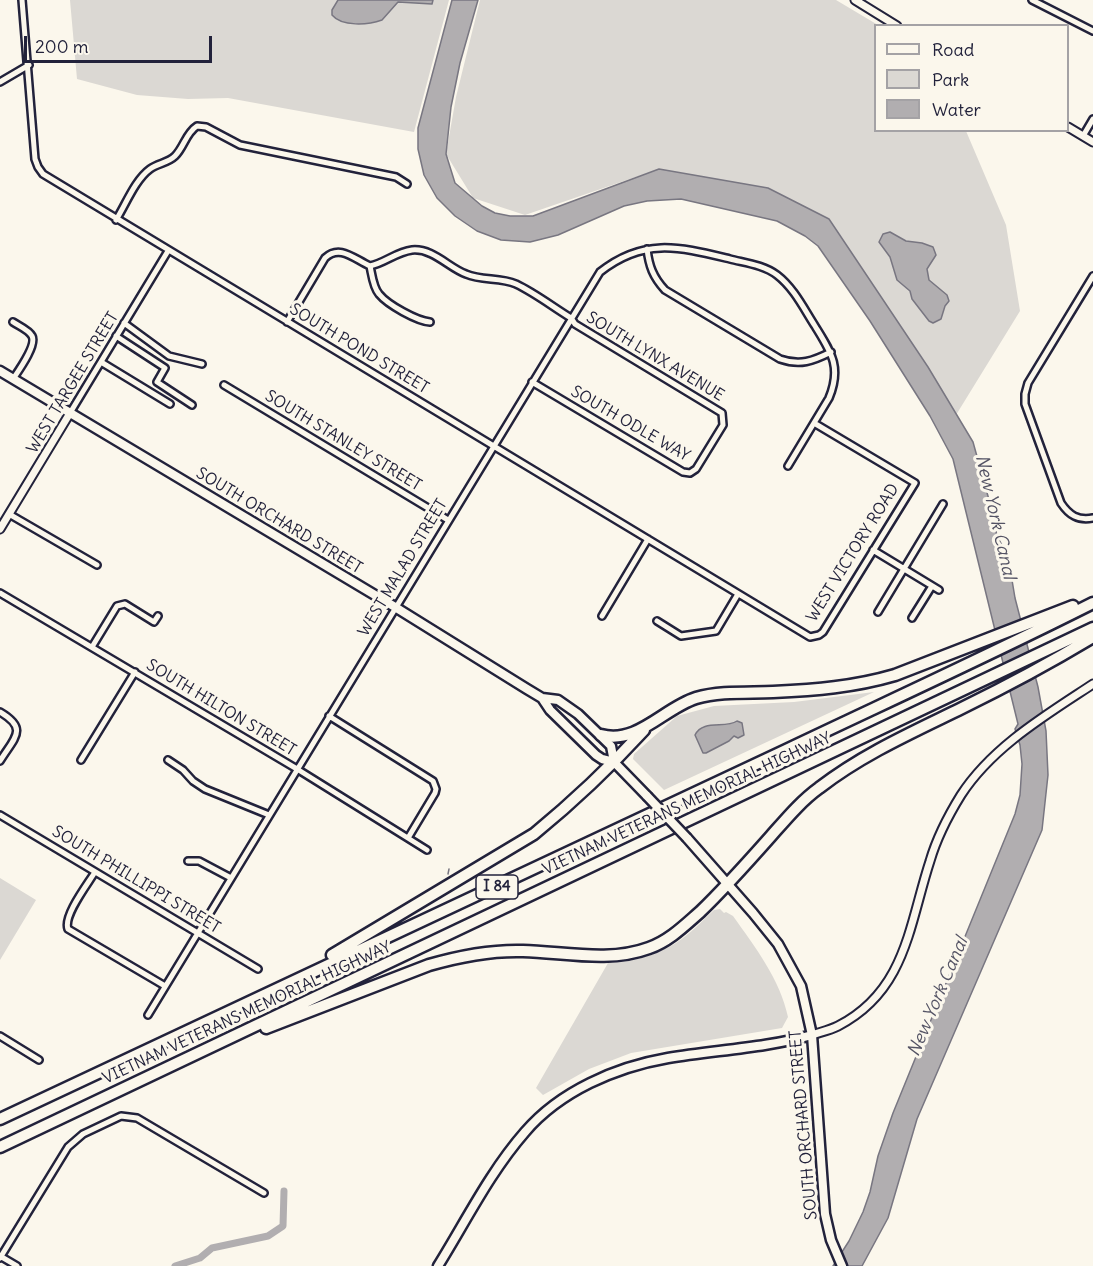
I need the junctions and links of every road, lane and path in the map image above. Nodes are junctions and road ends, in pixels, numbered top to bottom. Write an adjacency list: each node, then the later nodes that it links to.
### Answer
1 (22, 0): 6 (street, SOUTH POND STREET)
2 (855, 0): 4 (street)
3 (1032, 0): 5 (street)
4 (894, 24)
5 (1093, 31)
6 (29, 65): 7 (street); 13 (street, SOUTH POND STREET)
7 (0, 82)
8 (1093, 119): 10 (street)
9 (1069, 128): 10 (street)
10 (1083, 136): 11 (street)
11 (1093, 142)
12 (407, 184): 13 (street)
13 (116, 220): 15 (street, SOUTH POND STREET)
14 (646, 249): 18 (street, WEST MALAD STREET); 24 (street); 24 (street)
15 (168, 251): 20 (street, SOUTH POND STREET); 22 (street, WEST TARGEE STREET)
16 (370, 266): 18 (street, SOUTH LYNX AVENUE); 20 (street); 21 (street)
17 (1093, 276): 40 (street)
18 (571, 318): 29 (street, WEST MALAD STREET); 34 (street, SOUTH LYNX AVENUE)
19 (13, 322): 28 (street)
20 (287, 322): 36 (street, SOUTH POND STREET)
21 (430, 322)
22 (124, 323): 23 (street, WEST TARGEE STREET); 26 (street)
23 (116, 336): 25 (street, WEST TARGEE STREET); 32 (street)
24 (831, 352): 35 (street)
25 (101, 362): 31 (street); 33 (street, WEST TARGEE STREET)
26 (202, 364)
27 (0, 371): 28 (main road, SOUTH ORCHARD STREET)
28 (13, 379): 33 (main road, SOUTH ORCHARD STREET)
29 (532, 382): 34 (street, SOUTH ODLE WAY); 36 (street, WEST MALAD STREET)
30 (224, 385): 41 (street, SOUTH STANLEY STREET)
31 (171, 404)
32 (192, 405)
33 (70, 413): 39 (street, WEST TARGEE STREET); 52 (main road, SOUTH ORCHARD STREET)
34 (724, 418)
35 (814, 423): 37 (street); 44 (street, WEST VICTORY ROAD)
36 (494, 445): 41 (street, WEST MALAD STREET); 43 (street, SOUTH POND STREET)
37 (788, 466)
38 (943, 504): 46 (street)
39 (9, 514): 42 (street, WEST TARGEE STREET); 45 (street)
40 (1093, 518)
41 (448, 520): 52 (street, WEST MALAD STREET)
42 (0, 529)
43 (648, 539): 50 (street, SOUTH POND STREET); 55 (street)
44 (873, 550): 46 (street); 60 (street, WEST VICTORY ROAD)
45 (97, 565)
46 (904, 569): 47 (street); 53 (street)
47 (932, 586): 48 (street); 56 (street)
48 (939, 590)
49 (0, 593): 62 (street, SOUTH HILTON STREET)
50 (738, 594): 57 (street); 60 (street, SOUTH POND STREET)
51 (1093, 601): 58 (highway)
52 (395, 607): 65 (main road, SOUTH ORCHARD STREET); 67 (street, WEST MALAD STREET)
53 (878, 612)
54 (158, 616): 62 (street)
55 (602, 616)
56 (912, 618)
57 (657, 621)
58 (1030, 627): 68 (highway); 86 (highway, VIETNAM VETERANS MEMORIAL HIGHWAY / I 84)
59 (1093, 628): 90 (highway, VIETNAM VETERANS MEMORIAL HIGHWAY / I 84)
60 (814, 637)
61 (1093, 637): 82 (highway)
62 (92, 647): 63 (street, SOUTH HILTON STREET)
63 (135, 672): 70 (street); 74 (street, SOUTH HILTON STREET)
64 (1093, 684): 88 (street)
65 (542, 698): 69 (main road, SOUTH ORCHARD STREET); 73 (main road, SOUTH ORCHARD STREET)
66 (0, 712): 72 (street)
67 (329, 716): 74 (street, WEST MALAD STREET); 77 (street)
68 (647, 726): 69 (highway); 73 (highway)
69 (601, 735): 73 (main road, SOUTH ORCHARD STREET)
70 (81, 760)
71 (168, 760): 76 (street)
72 (0, 761)
73 (614, 762): 82 (main road, SOUTH ORCHARD STREET, bridge); 86 (highway)
74 (297, 769): 76 (street, WEST MALAD STREET); 77 (street, SOUTH HILTON STREET)
75 (0, 815): 80 (street, SOUTH PHILLIPPI STREET)
76 (269, 815): 81 (street, WEST MALAD STREET)
77 (408, 838): 78 (street, SOUTH HILTON STREET)
78 (427, 850)
79 (188, 861): 81 (street)
80 (95, 872): 83 (street, SOUTH PHILLIPPI STREET); 85 (street)
81 (231, 878): 83 (street, WEST MALAD STREET)
82 (728, 884): 88 (main road, SOUTH ORCHARD STREET); 90 (highway)
83 (197, 934): 84 (street, SOUTH PHILLIPPI STREET); 85 (street, WEST MALAD STREET)
84 (258, 969)
85 (165, 986): 87 (street, WEST MALAD STREET)
86 (273, 990): 92 (highway, VIETNAM VETERANS MEMORIAL HIGHWAY / I 84)
87 (148, 1015)
88 (812, 1035): 96 (main road, SOUTH ORCHARD STREET); 98 (main road)
89 (0, 1036): 91 (street)
90 (193, 1056): 93 (highway, VIETNAM VETERANS MEMORIAL HIGHWAY / I 84)
91 (39, 1060)
92 (0, 1119)
93 (0, 1147)
94 (264, 1193): 95 (street)
95 (0, 1257): 97 (street)
96 (840, 1263)
97 (17, 1266)
98 (438, 1266)

